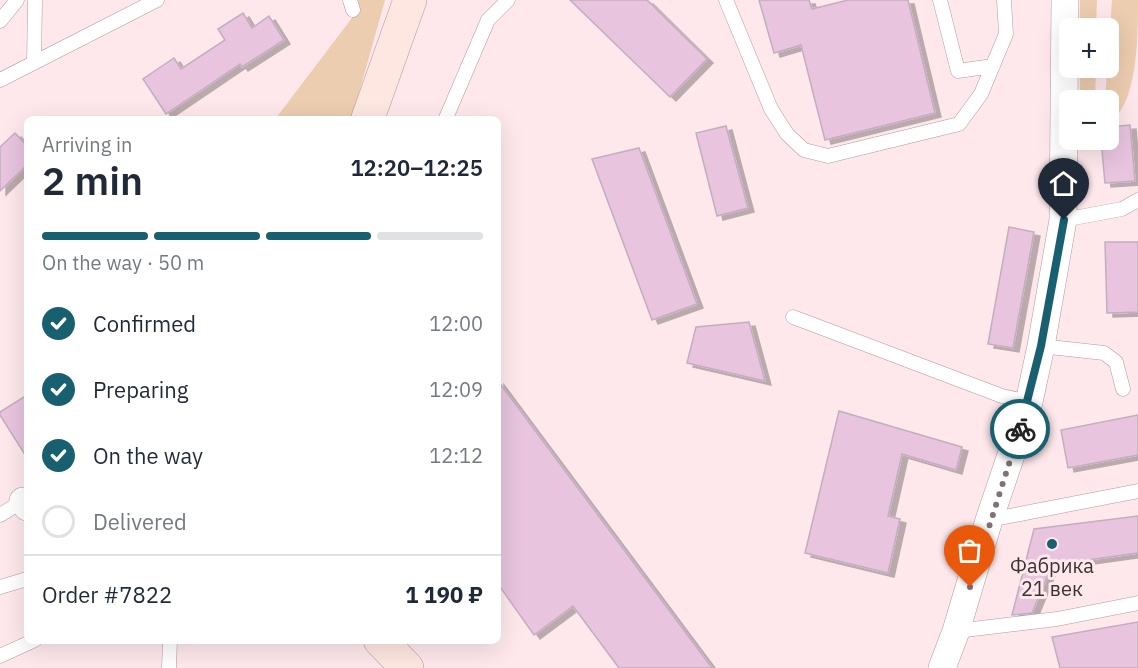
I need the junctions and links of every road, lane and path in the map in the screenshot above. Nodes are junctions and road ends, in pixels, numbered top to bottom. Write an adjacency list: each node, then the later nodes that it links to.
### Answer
1 (16, 0): 10 (lane)
2 (35, 0): 11 (lane)
3 (157, 0): 11 (lane)
4 (410, 0): 14 (main road)
5 (508, 0): 15 (lane)
6 (726, 0): 12 (lane)
7 (940, 0): 12 (lane)
8 (1004, 0): 12 (lane)
9 (1065, 0): 17 (street)
10 (0, 21)
11 (34, 63): 13 (lane)
12 (993, 66)
13 (0, 80)
14 (369, 116)
15 (447, 116)
16 (1138, 200): 17 (lane)
17 (1064, 220): 19 (street)
18 (793, 317): 21 (lane)
19 (1041, 346): 20 (lane); 21 (street)
20 (1123, 389)
21 (1029, 402): 23 (street)
22 (1138, 491): 23 (lane)
23 (989, 520): 27 (street)
24 (24, 580): 25 (lane)
25 (0, 586)
26 (1138, 603): 27 (lane)
27 (957, 632): 34 (street)
28 (26, 644): 31 (lane)
29 (170, 644): 32 (lane)
30 (382, 651): 33 (main road)
31 (0, 656)
32 (169, 668)
33 (407, 668)
34 (942, 668)

